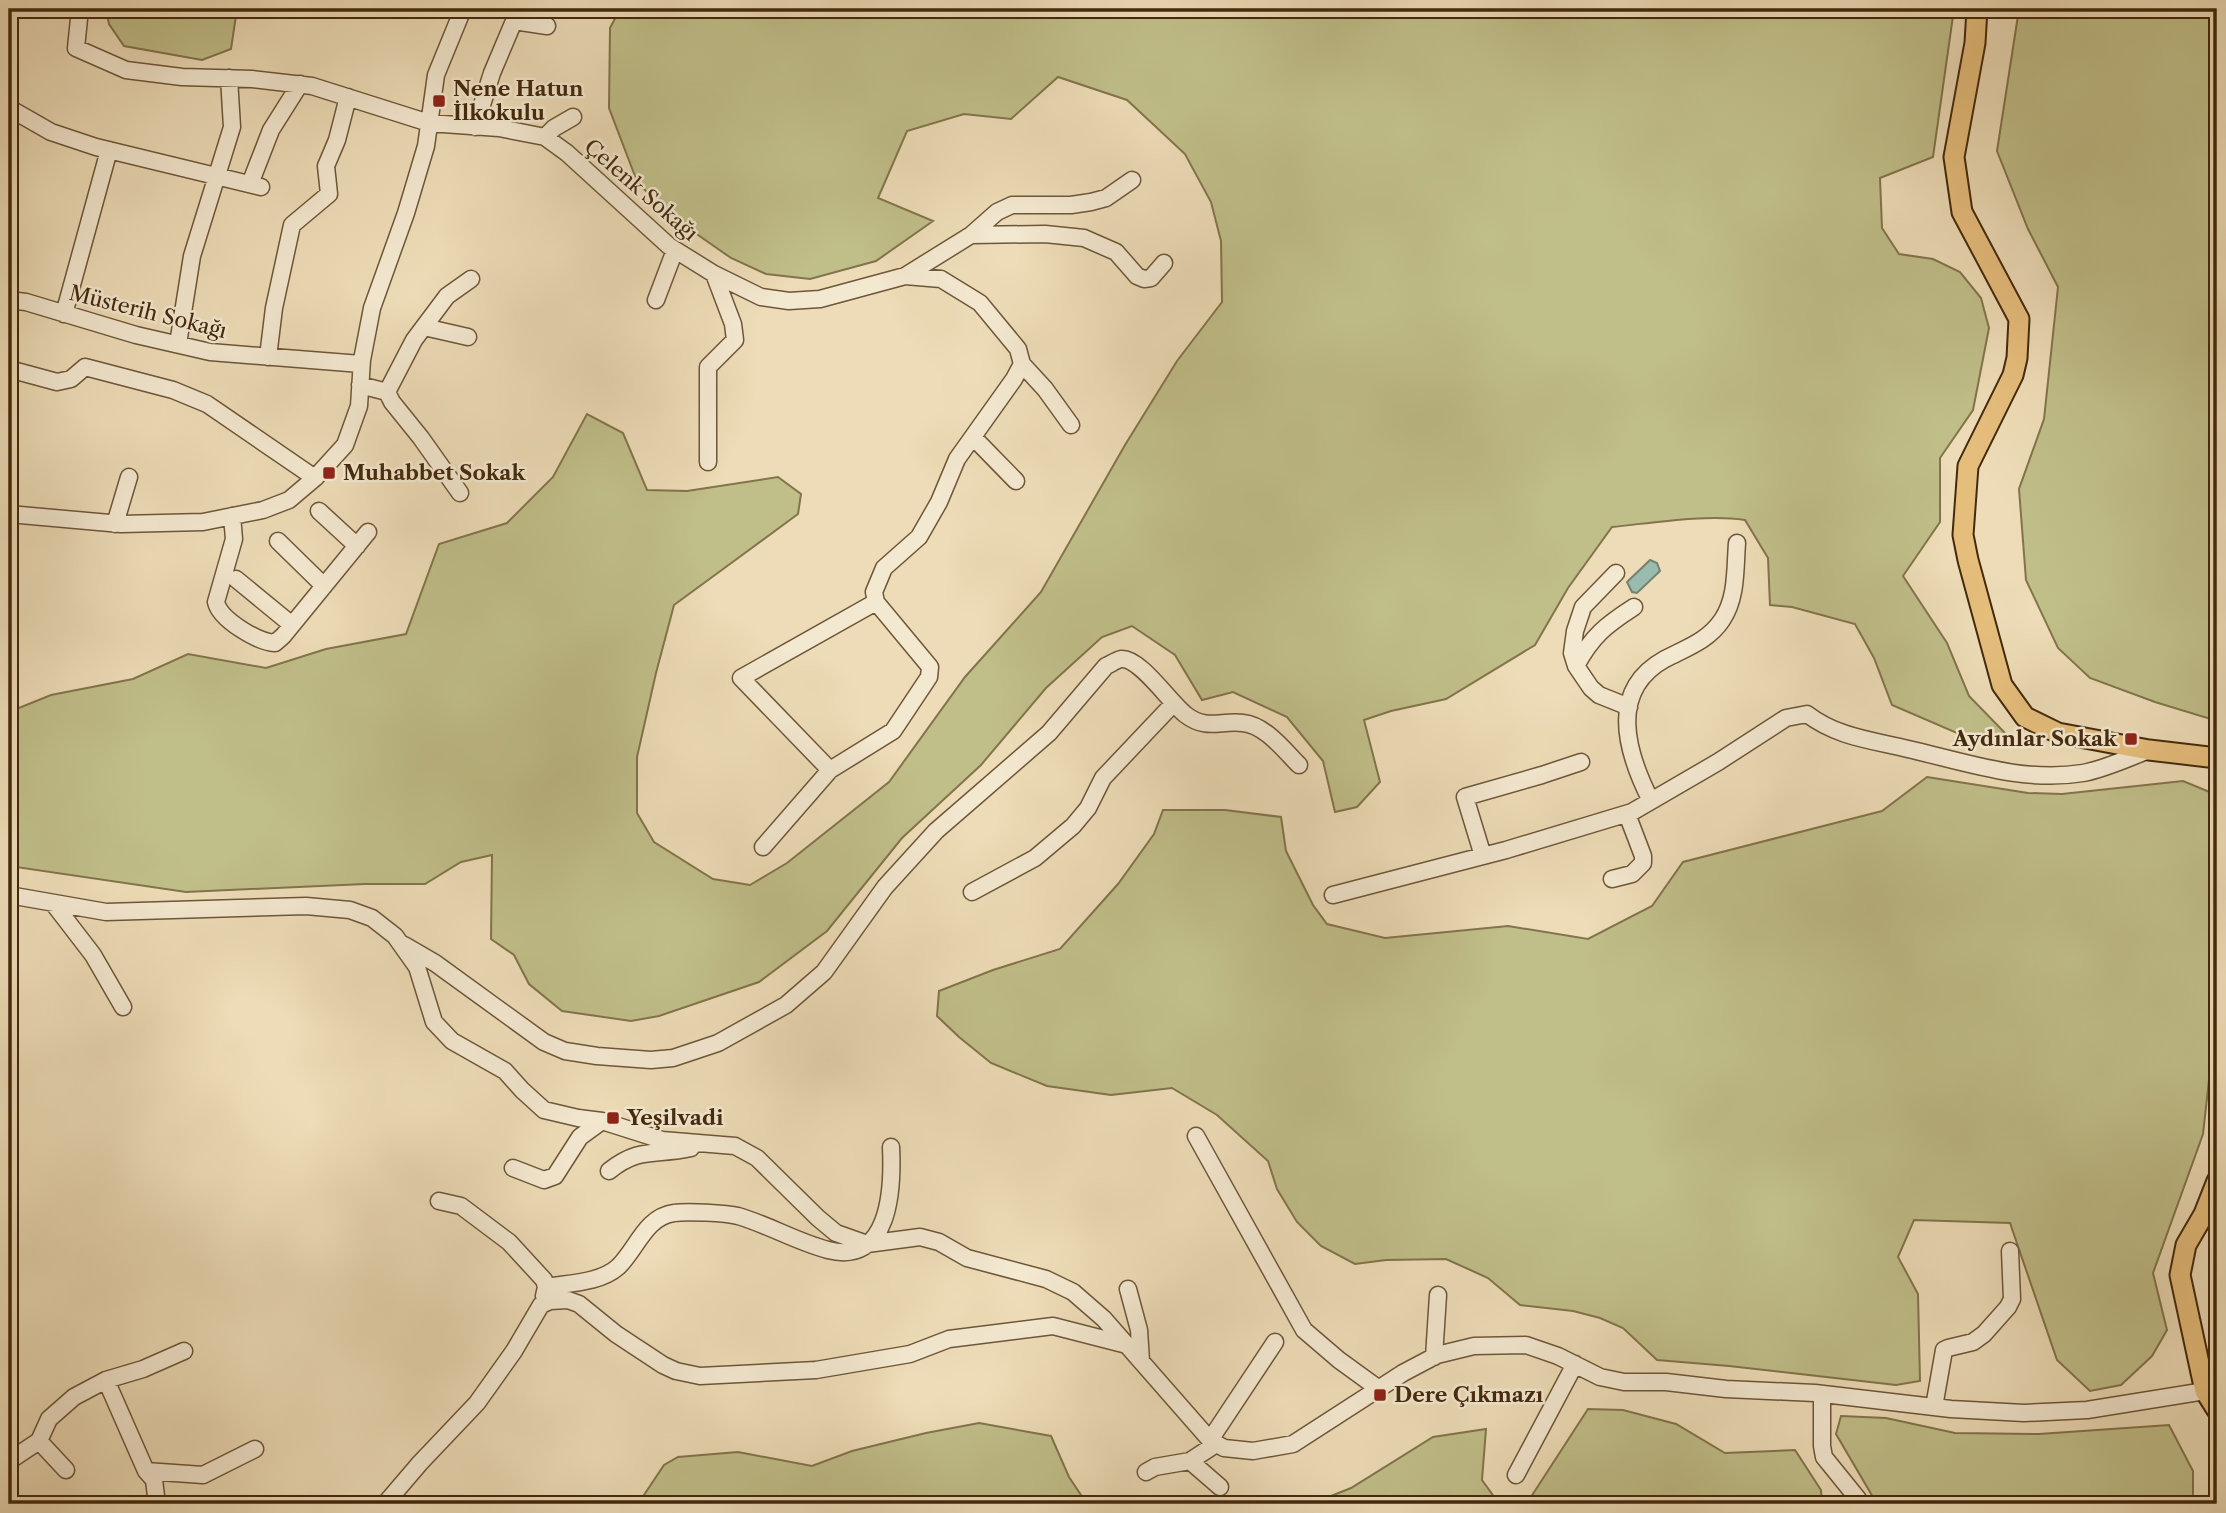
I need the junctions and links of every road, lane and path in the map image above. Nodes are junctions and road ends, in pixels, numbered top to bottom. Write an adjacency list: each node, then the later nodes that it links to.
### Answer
1 (80, 9): 6 (street, Çelenk Sokağı)
2 (463, 9): 11 (street)
3 (1977, 9): 59 (main road)
4 (516, 15): 5 (street); 12 (street)
5 (547, 26)
6 (229, 78): 7 (street, Çelenk Sokağı); 15 (street)
7 (300, 84): 8 (street, Çelenk Sokağı); 15 (street)
8 (348, 97): 11 (street, Çelenk Sokağı); 29 (street)
9 (9, 108): 14 (street)
10 (573, 117): 13 (street)
11 (429, 124): 12 (street, Çelenk Sokağı); 30 (street)
12 (475, 127): 13 (street, Çelenk Sokağı)
13 (545, 136): 18 (street, Çelenk Sokağı)
14 (109, 150): 15 (street); 25 (street)
15 (216, 176): 28 (street)
16 (1132, 180): 17 (street, Çelenk Sokağı)
17 (971, 234): 19 (street); 21 (street, Çelenk Sokağı)
18 (675, 250): 20 (street, Çelenk Sokağı); 24 (street)
19 (1164, 263)
20 (714, 274): 21 (street, Çelenk Sokağı); 37 (street)
21 (905, 276): 31 (street, Çelenk Sokağı)
22 (471, 279): 26 (street)
23 (9, 300): 25 (street, Müsterih Sokağı)
24 (656, 300)
25 (64, 314): 28 (street, Müsterih Sokağı)
26 (424, 327): 27 (street); 34 (street)
27 (468, 337)
28 (177, 344): 29 (street, Müsterih Sokağı)
29 (268, 358): 30 (street, Müsterih Sokağı)
30 (361, 364): 33 (street)
31 (1022, 364): 35 (street, Çelenk Sokağı); 36 (street)
32 (9, 369): 39 (street)
33 (360, 385): 34 (street); 39 (street)
34 (387, 392): 41 (street)
35 (1070, 425)
36 (973, 437): 40 (street); 53 (street)
37 (708, 462)
38 (129, 477): 45 (street)
39 (315, 478): 44 (street)
40 (1016, 481)
41 (460, 493)
42 (319, 511): 49 (street)
43 (9, 514): 45 (street)
44 (232, 516): 45 (street); 55 (street)
45 (115, 524)
46 (369, 532): 49 (street)
47 (278, 541): 52 (street)
48 (1737, 542): 58 (street)
49 (357, 546): 52 (street)
50 (1616, 573): 56 (street)
51 (236, 579): 55 (street)
52 (324, 586): 55 (street)
53 (876, 601): 63 (street); 63 (street)
54 (1634, 607): 56 (street)
55 (292, 625)
56 (1576, 666): 58 (street)
57 (1174, 703): 62 (street); 69 (street); 73 (street)
58 (1629, 707): 64 (street)
59 (2149, 750): 60 (main road); 64 (street)
60 (2217, 758)
61 (1581, 762): 67 (street)
62 (1298, 765)
63 (830, 770): 66 (street)
64 (1651, 801): 65 (street)
65 (1627, 814): 67 (street); 68 (street)
66 (763, 847)
67 (1483, 856): 71 (street)
68 (1612, 879)
69 (972, 892)
70 (9, 895): 72 (street)
71 (1333, 895)
72 (53, 903): 73 (street); 74 (street)
73 (399, 942): 75 (street)
74 (123, 1007)
75 (602, 1121): 77 (street); 79 (street)
76 (1196, 1136): 96 (street)
77 (711, 1144): 80 (street); 83 (street)
78 (891, 1147): 83 (street)
79 (513, 1168)
80 (608, 1171)
81 (2217, 1181): 97 (main road)
82 (439, 1200): 85 (street)
83 (867, 1244): 85 (street); 90 (street)
84 (2010, 1251): 99 (street)
85 (546, 1287): 88 (street)
86 (1128, 1289): 93 (street)
87 (1438, 1295): 92 (street)
88 (541, 1305): 90 (street); 112 (street)
89 (1275, 1342): 102 (street)
90 (1128, 1345): 93 (street)
91 (184, 1351): 95 (street)
92 (1434, 1357): 94 (street); 96 (street)
93 (1141, 1361): 102 (street)
94 (1575, 1364): 98 (street); 109 (street)
95 (106, 1380): 101 (street); 107 (street)
96 (1379, 1389): 102 (street)
97 (2204, 1391): 99 (street); 100 (main road)
98 (1822, 1394): 99 (street); 113 (street)
99 (1934, 1407)
100 (2217, 1410)
101 (39, 1441): 104 (street); 106 (street)
102 (1213, 1442): 105 (street)
103 (255, 1449): 107 (street)
104 (9, 1461)
105 (1190, 1461): 108 (street); 110 (street)
106 (66, 1470)
107 (146, 1471): 111 (street)
108 (1146, 1472)
109 (1516, 1475)
110 (1220, 1487)
111 (157, 1504)
112 (385, 1504)
113 (1860, 1504)

